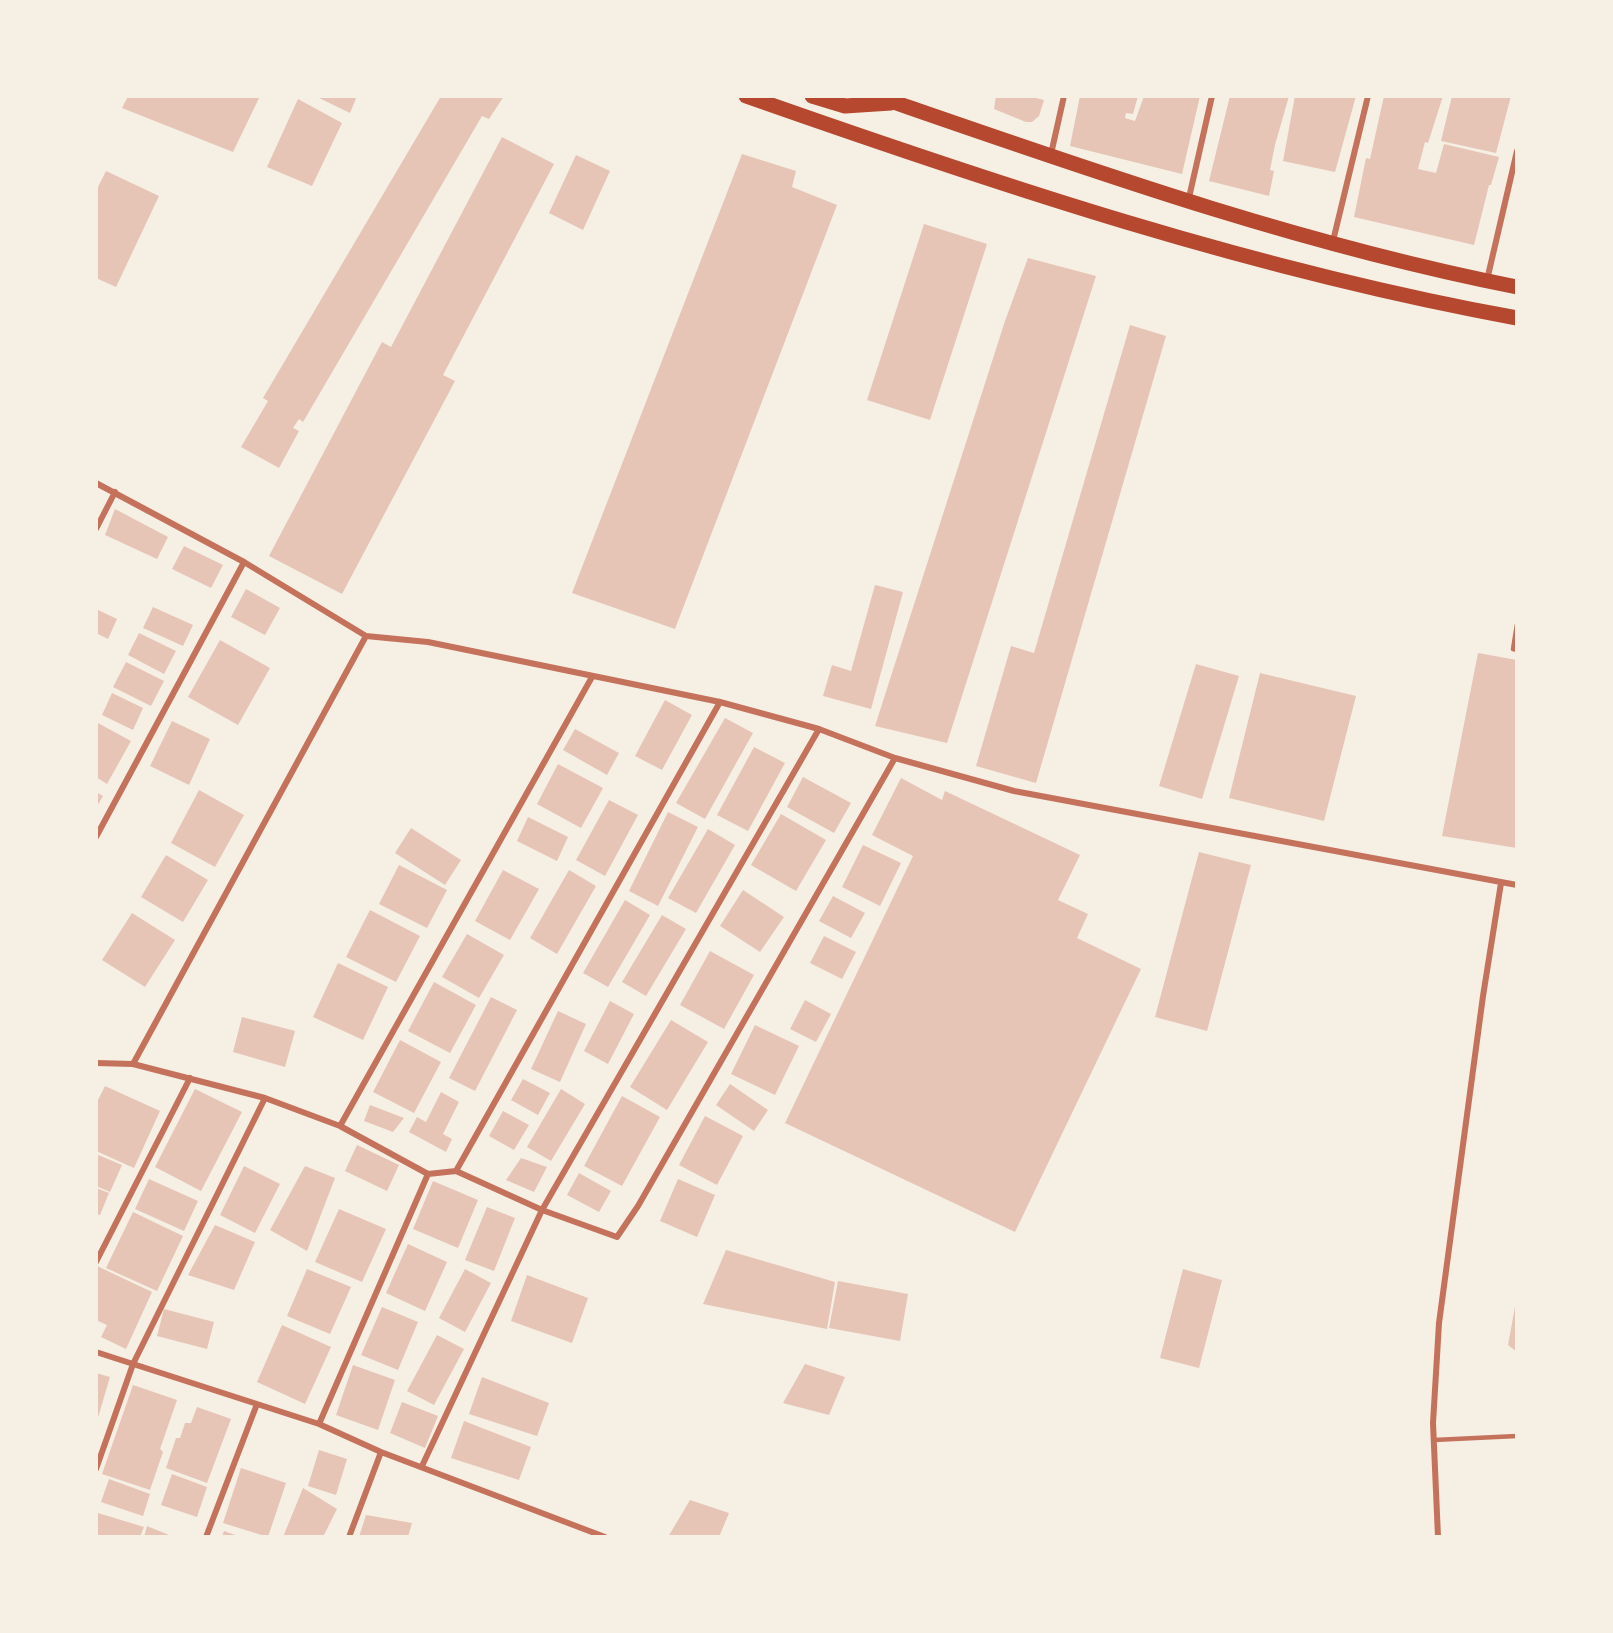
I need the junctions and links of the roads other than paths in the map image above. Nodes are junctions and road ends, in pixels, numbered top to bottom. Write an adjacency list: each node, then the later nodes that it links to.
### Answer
1 (746, 96): 14 (main road)
2 (812, 96): 7 (main road)
3 (876, 96): 7 (main road)
4 (1064, 96): 9 (street)
5 (1212, 96): 10 (street)
6 (1368, 96): 11 (street)
7 (897, 103): 9 (main road)
8 (1517, 151): 12 (street)
9 (1050, 157): 10 (main road)
10 (1188, 202): 11 (main road)
11 (1332, 242): 12 (main road)
12 (1487, 281): 13 (main road)
13 (1517, 286)
14 (1517, 318)
15 (96, 483): 16 (street)
16 (115, 492): 17 (street); 18 (street)
17 (96, 529)
18 (244, 561): 20 (street); 26 (street)
19 (1517, 624): 21 (lane)
20 (366, 636): 22 (street); 30 (street)
21 (1517, 650)
22 (592, 676): 23 (street); 33 (street)
23 (720, 702): 24 (street); 34 (street)
24 (819, 729): 25 (street); 36 (street)
25 (895, 758): 27 (street); 36 (street)
26 (96, 837)
27 (1501, 883): 28 (street); 43 (street)
28 (1517, 885)
29 (96, 1063): 30 (street)
30 (134, 1064): 31 (street)
31 (190, 1078): 32 (street); 37 (street)
32 (265, 1098): 33 (street); 39 (street)
33 (340, 1126): 35 (street)
34 (456, 1171): 35 (street); 36 (street)
35 (428, 1174): 41 (street)
36 (542, 1210): 45 (street)
37 (96, 1262)
38 (96, 1352): 39 (street)
39 (133, 1364): 40 (street); 46 (street)
40 (257, 1404): 41 (street); 47 (street)
41 (319, 1424): 44 (street)
42 (1517, 1436): 43 (lane)
43 (1434, 1440): 50 (street)
44 (381, 1452): 45 (street); 48 (street)
45 (422, 1466): 49 (street)
46 (96, 1469)
47 (206, 1537)
48 (349, 1537)
49 (605, 1537)
50 (1438, 1537)

